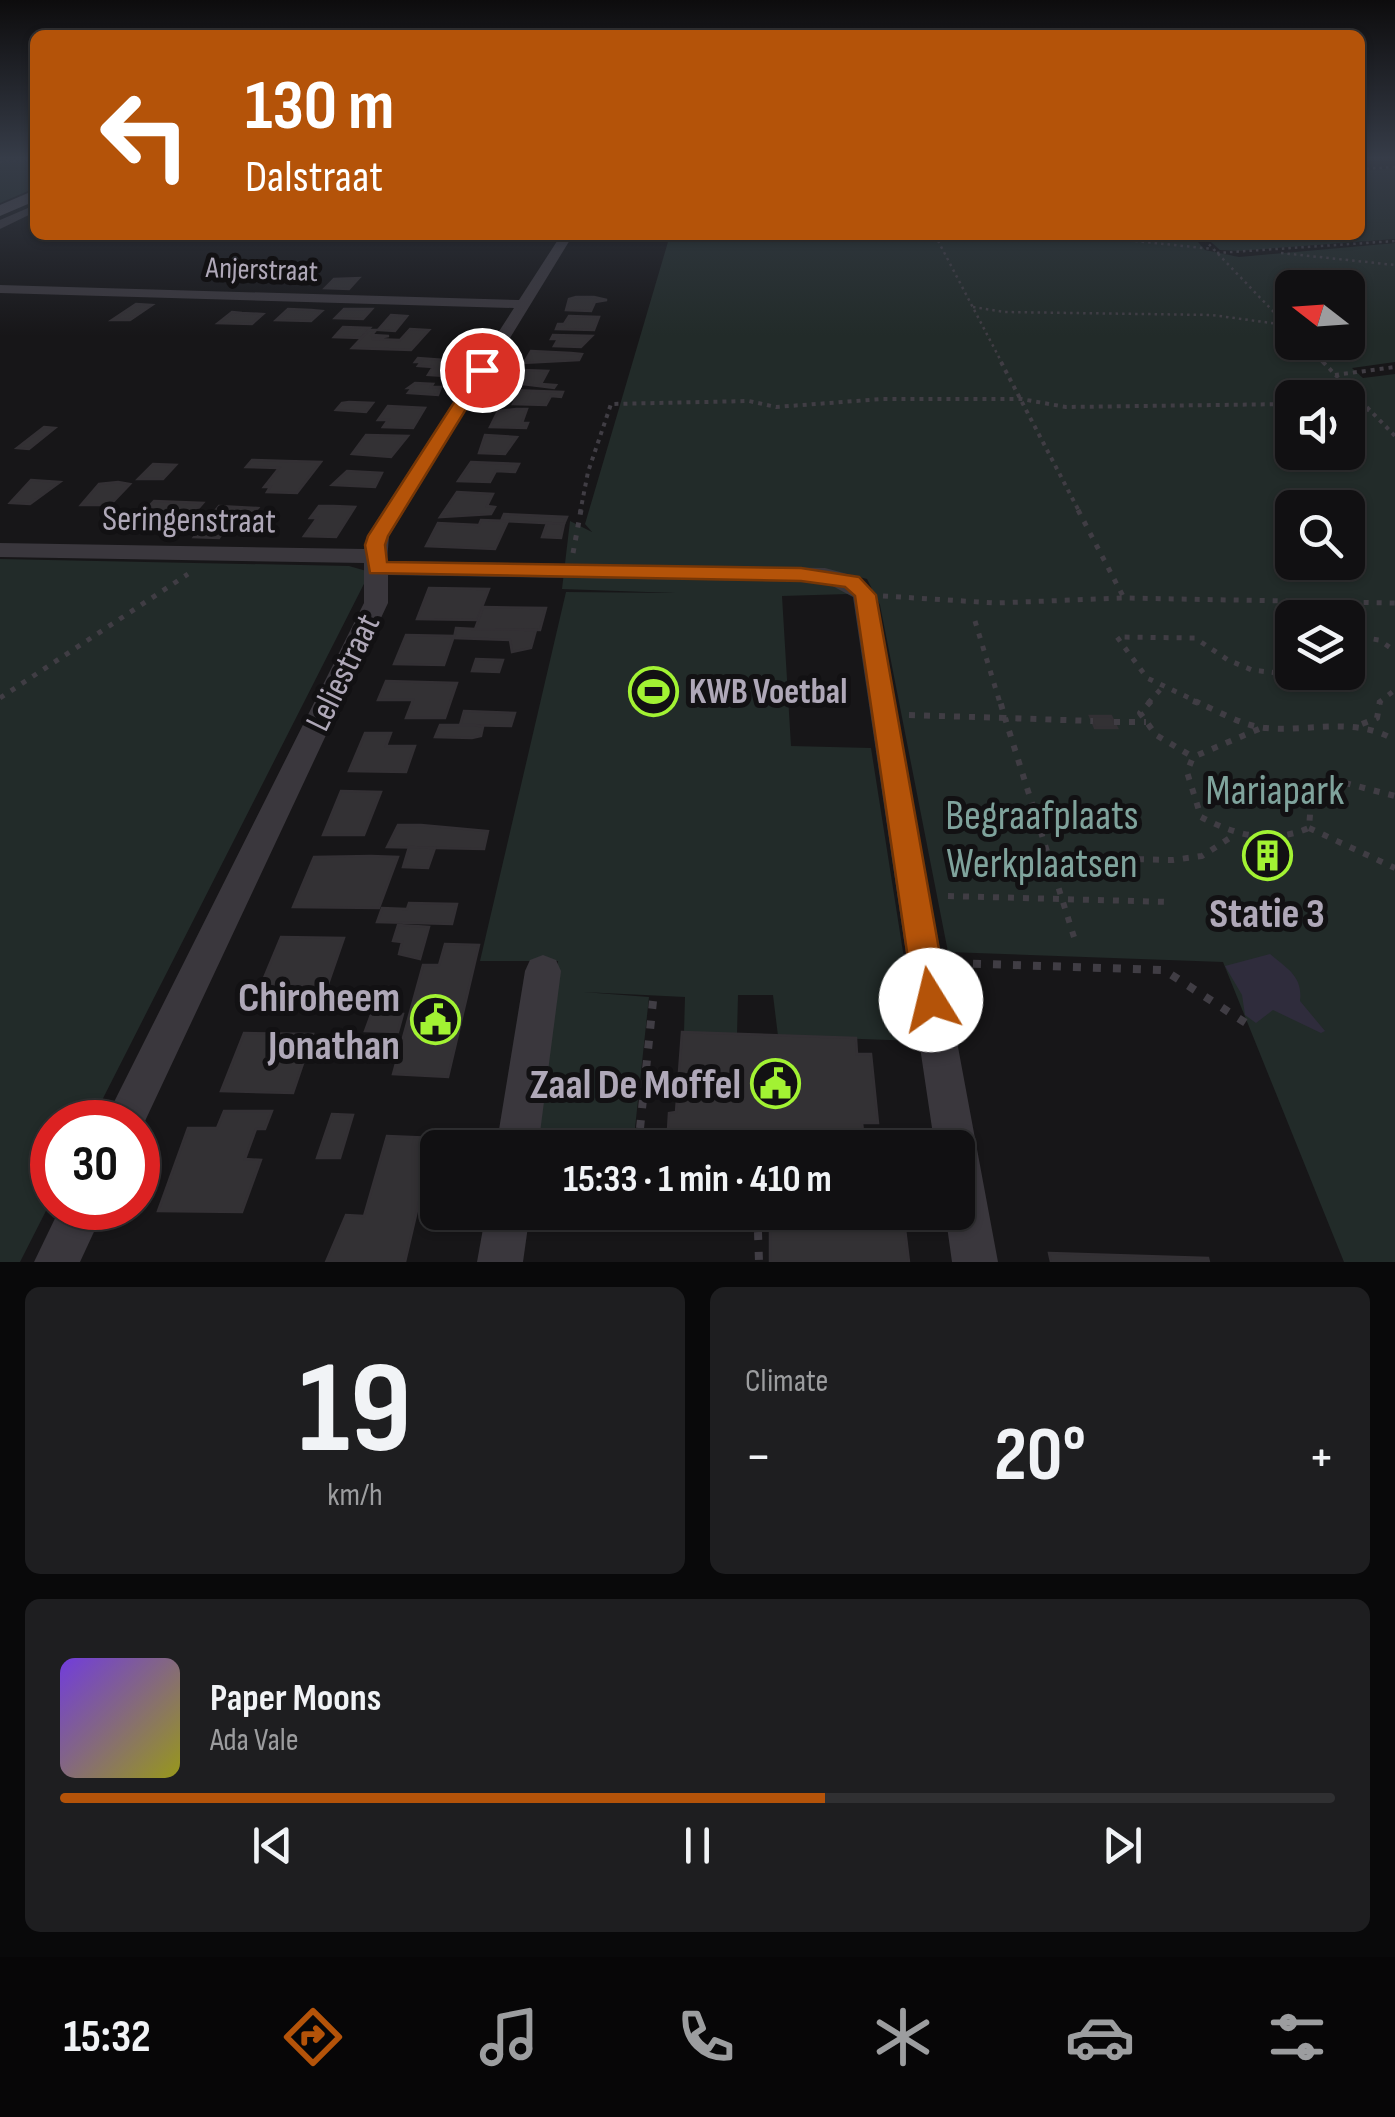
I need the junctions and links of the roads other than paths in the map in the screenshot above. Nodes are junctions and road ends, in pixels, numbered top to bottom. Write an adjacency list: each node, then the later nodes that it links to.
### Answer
1 (563, 240): 3 (street, Leliestraat)
2 (0, 289): 3 (street, Anjerstraat)
3 (523, 304): 5 (street, Leliestraat)
4 (0, 550): 5 (street, Seringenstraat)
5 (377, 562): 7 (street, Leliestraat); 9 (street, Seringenstraat)
6 (543, 971): 8 (street)
7 (135, 1100)
8 (520, 1130)
9 (953, 1130)
10 (73, 1230): 13 (street)
11 (505, 1230): 14 (street)
12 (969, 1230): 15 (street)
13 (57, 1262)
14 (500, 1262)
15 (974, 1262)

